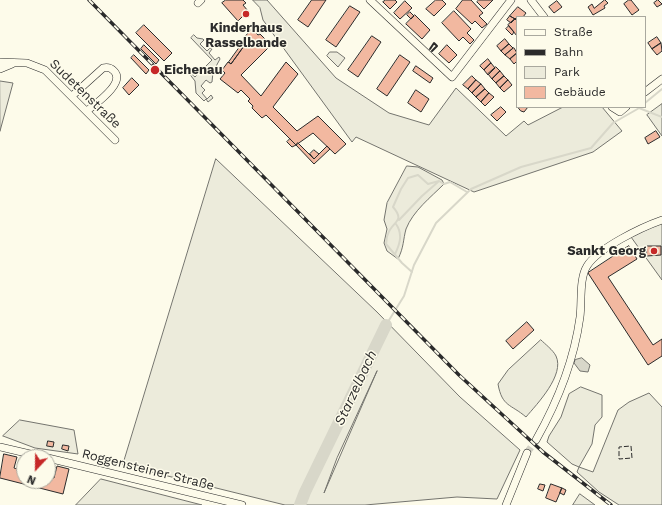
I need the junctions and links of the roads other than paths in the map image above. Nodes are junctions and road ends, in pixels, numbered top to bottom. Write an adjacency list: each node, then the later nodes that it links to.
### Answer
1 (370, 0): 2 (street)
2 (511, 0)
3 (531, 0): 4 (street)
4 (543, 16)
5 (0, 62): 6 (street, Sudetenstraße)
6 (14, 64): 7 (street, Sudetenstraße); 10 (street, Sudetenstraße)
7 (0, 69)
8 (662, 79): 9 (street)
9 (646, 91)
10 (72, 96): 13 (street, Sudetenstraße); 13 (street)
11 (613, 108): 12 (street)
12 (625, 108)
13 (87, 112): 14 (street, Sudetenstraße)
14 (115, 140)
15 (662, 220): 16 (street)
16 (536, 440)
17 (0, 447): 18 (street)
18 (16, 451)
19 (527, 453): 22 (street)
20 (56, 460): 21 (street, Roggensteiner Straße)
21 (242, 505)
22 (506, 505)

